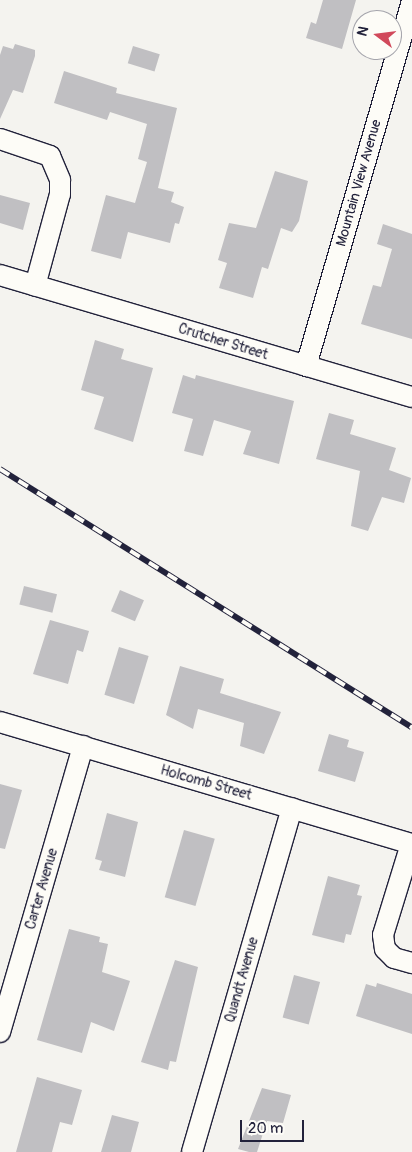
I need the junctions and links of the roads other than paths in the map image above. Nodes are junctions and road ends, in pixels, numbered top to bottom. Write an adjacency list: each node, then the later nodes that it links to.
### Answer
1 (412, 0): 5 (street, Mountain View Avenue)
2 (0, 139): 4 (street)
3 (0, 275): 4 (street, Crutcher Street)
4 (35, 286): 5 (street, Crutcher Street)
5 (306, 366): 6 (street, Crutcher Street)
6 (412, 398)
7 (0, 722): 8 (street, Holcomb Street)
8 (83, 746): 9 (street, Holcomb Street); 12 (street, Carter Avenue)
9 (292, 808): 10 (street, Holcomb Street); 13 (street, Quandt Avenue)
10 (412, 844): 11 (street)
11 (412, 963)
12 (0, 1032)
13 (192, 1152)

